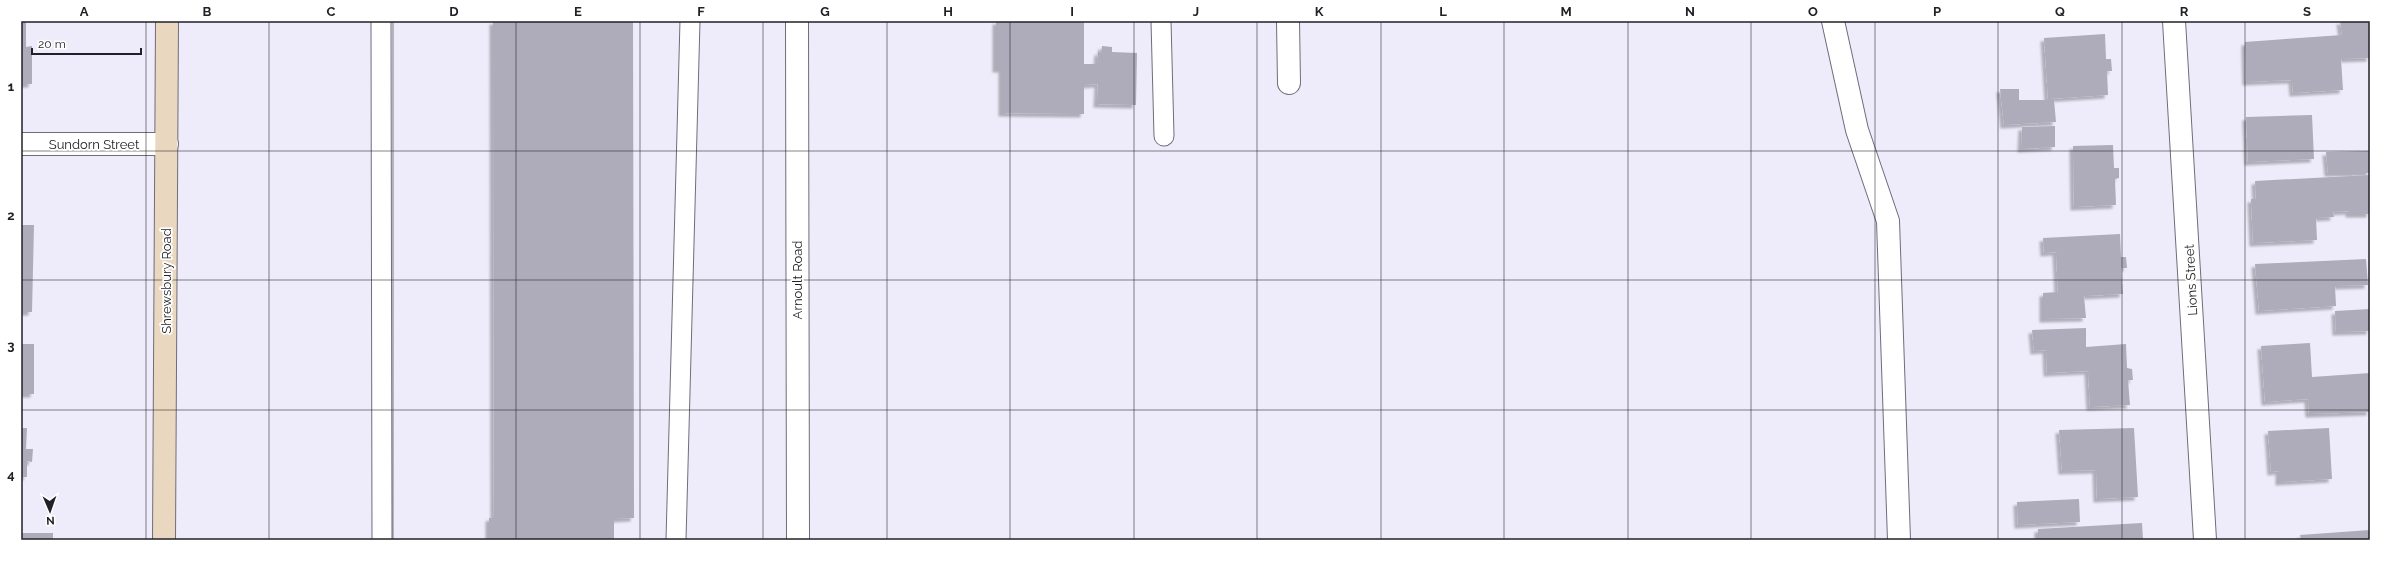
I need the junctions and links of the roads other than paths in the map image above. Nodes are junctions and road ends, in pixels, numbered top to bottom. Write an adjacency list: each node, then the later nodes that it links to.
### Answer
1 (167, 21): 12 (street, Shrewsbury Road)
2 (381, 21): 14 (lane)
3 (690, 21): 15 (lane)
4 (797, 21): 16 (street, Arnoult Road)
5 (1161, 21): 10 (lane)
6 (1288, 21): 9 (street)
7 (1834, 21): 17 (street)
8 (2174, 21): 18 (street, Lions Street)
9 (1289, 83)
10 (1164, 136)
11 (21, 144): 12 (street, Sundorn Street)
12 (167, 144): 13 (street, Shrewsbury Road)
13 (164, 540)
14 (382, 540)
15 (676, 540)
16 (798, 540)
17 (1899, 540)
18 (2205, 540)

